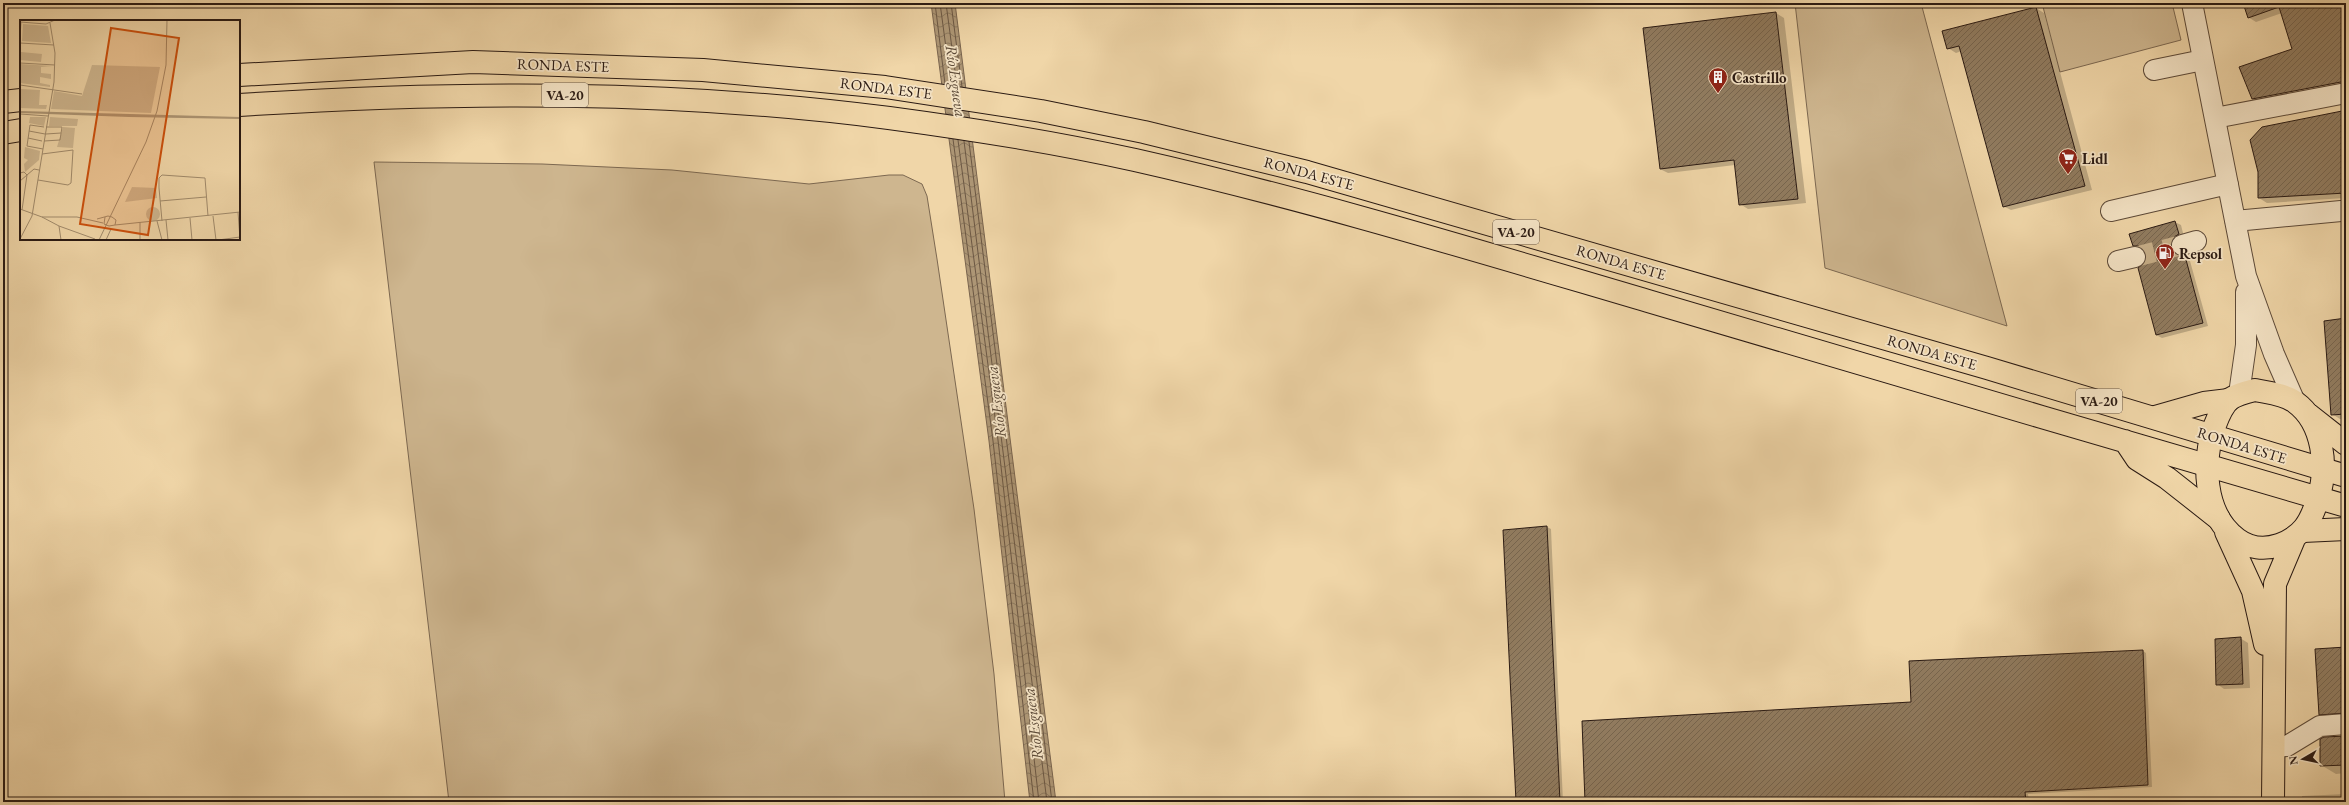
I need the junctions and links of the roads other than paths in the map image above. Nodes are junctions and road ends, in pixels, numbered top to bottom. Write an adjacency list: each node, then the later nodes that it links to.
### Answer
1 (2192, 3): 2 (street)
2 (2203, 60): 3 (street); 9 (street)
3 (2154, 70)
4 (240, 75): 19 (main road, RONDA ESTE / VA-20)
5 (2346, 93): 9 (street)
6 (20, 100): 7 (main road)
7 (3, 102)
8 (240, 105): 22 (main road, RONDA ESTE / VA-20)
9 (2215, 118): 12 (street)
10 (20, 130): 11 (main road)
11 (3, 133)
12 (2228, 184): 13 (street); 15 (street)
13 (2111, 211)
14 (2341, 211): 15 (street)
15 (2235, 221): 16 (street)
16 (2246, 276): 17 (street); 18 (street)
17 (2234, 397): 18 (main road); 19 (main road); 21 (main road)
18 (2302, 408): 20 (main road); 25 (main road)
19 (2154, 417): 21 (main road, RONDA ESTE / VA-20)
20 (2338, 432): 23 (main road)
21 (2211, 435): 24 (main road); 25 (main road, RONDA ESTE / VA-20)
22 (2125, 441): 24 (main road, RONDA ESTE / VA-20); 29 (main road)
23 (2346, 444)
24 (2207, 466): 27 (main road, RONDA ESTE / VA-20); 29 (main road)
25 (2324, 470): 26 (main road, RONDA ESTE / VA-20); 27 (main road)
26 (2346, 476)
27 (2318, 499): 28 (main road, RONDA ESTE / VA-20); 31 (main road)
28 (2346, 506)
29 (2222, 525): 31 (main road); 32 (main road)
30 (2346, 529): 31 (main road)
31 (2299, 535): 32 (main road)
32 (2273, 679): 34 (main road)
33 (2346, 724): 34 (street)
34 (2273, 747): 35 (main road)
35 (2273, 802)

